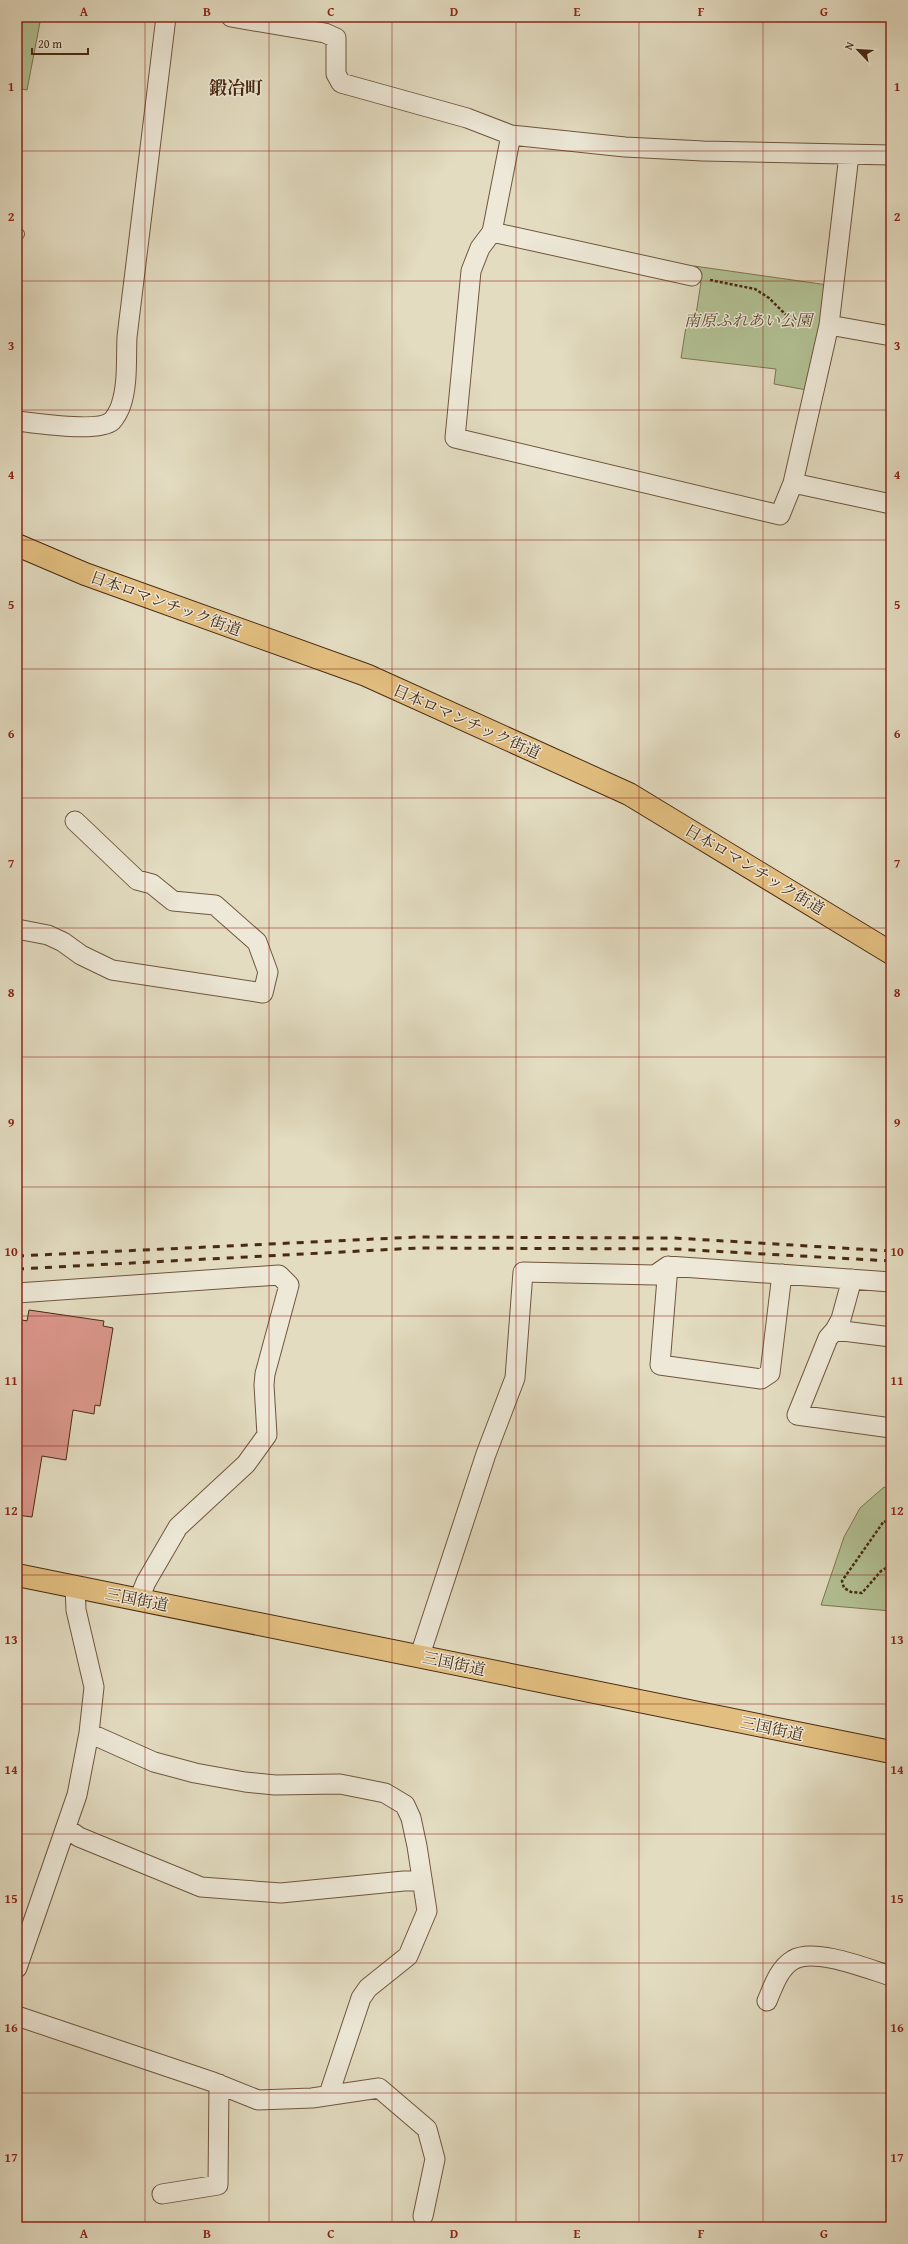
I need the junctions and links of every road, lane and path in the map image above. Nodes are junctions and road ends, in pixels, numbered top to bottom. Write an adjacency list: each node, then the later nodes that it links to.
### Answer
1 (166, 17): 10 (street)
2 (231, 17): 3 (street)
3 (511, 135): 4 (street); 6 (street)
4 (849, 155): 5 (street); 8 (street)
5 (891, 155)
6 (492, 232): 7 (street); 11 (street)
7 (692, 276): 8 (path)
8 (829, 325): 9 (street); 11 (street)
9 (891, 336)
10 (17, 421)
11 (793, 483): 12 (street)
12 (891, 504)
13 (17, 545): 16 (highway, 日本ロマンチック街道)
14 (75, 822): 15 (street)
15 (17, 929)
16 (891, 953)
17 (668, 1266): 18 (street); 18 (street); 30 (street)
18 (782, 1274): 19 (street)
19 (852, 1279): 20 (street); 22 (street)
20 (891, 1282)
21 (17, 1293): 29 (street)
22 (835, 1330): 23 (street); 24 (street)
23 (891, 1337)
24 (891, 1428)
25 (891, 1525): 26 (path)
26 (891, 1565)
27 (17, 1575): 28 (highway, 三国街道)
28 (75, 1587): 29 (highway, 三国街道); 31 (street)
29 (139, 1599): 30 (highway, 三国街道)
30 (420, 1656): 32 (highway, 三国街道)
31 (89, 1733): 33 (street); 34 (street)
32 (891, 1752)
33 (66, 1828): 34 (street); 35 (street)
34 (422, 1881): 40 (street)
35 (19, 1956)
36 (891, 1976): 37 (street)
37 (767, 2000)
38 (17, 2016): 39 (street)
39 (219, 2084): 40 (street); 41 (street)
40 (329, 2094): 42 (street)
41 (162, 2194)
42 (424, 2216)

